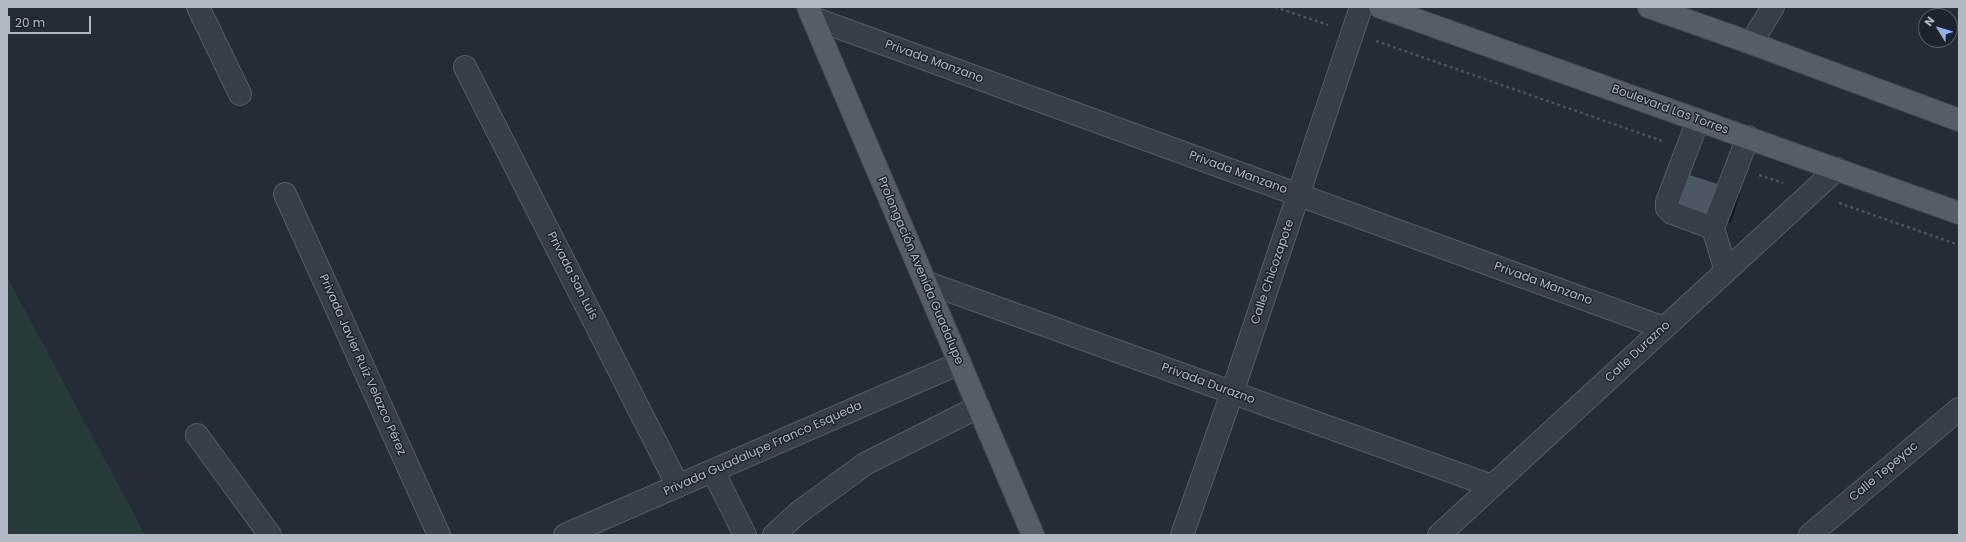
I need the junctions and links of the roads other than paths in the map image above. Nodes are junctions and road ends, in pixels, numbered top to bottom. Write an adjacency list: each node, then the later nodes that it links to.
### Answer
1 (198, 7): 9 (street)
2 (1361, 7): 15 (street, Calle Chicozapote)
3 (1380, 7): 10 (main road, Boulevard Las Torres)
4 (1649, 7): 7 (main road)
5 (1773, 7): 7 (street)
6 (810, 13): 15 (street, Privada Manzano); 19 (main road, Prolongación Avenida Guadalupe)
7 (1751, 43): 11 (main road)
8 (465, 67): 27 (street, Privada San Luis)
9 (240, 94)
10 (1698, 120): 12 (main road, Boulevard Las Torres); 17 (street)
11 (1959, 120)
12 (1748, 137): 13 (main road, Boulevard Las Torres); 17 (street)
13 (1837, 169): 16 (main road, Boulevard Las Torres); 18 (street, Calle Durazno)
14 (284, 194): 30 (street, Privada Javier Ruíz Velazco Pérez)
15 (1299, 195): 20 (street, Privada Manzano); 22 (street, Calle Chicozapote)
16 (1959, 213)
17 (1713, 228): 18 (street)
18 (1726, 271): 20 (street, Calle Durazno)
19 (925, 282): 21 (main road, Prolongación Avenida Guadalupe); 22 (street, Privada Durazno)
20 (1664, 328): 28 (street, Calle Durazno)
21 (960, 363): 23 (main road, Prolongación Avenida Guadalupe); 26 (street, Privada Guadalupe Franco Esqueda)
22 (1232, 393): 28 (street, Privada Durazno); 35 (street, Calle Chicozapote)
23 (978, 407): 33 (street); 34 (main road, Prolongación Avenida Guadalupe)
24 (1959, 409): 37 (street, Calle Tepeyac)
25 (197, 435): 29 (street)
26 (713, 471): 27 (street, Privada Guadalupe Franco Esqueda); 32 (street)
27 (678, 486): 31 (street, Privada Guadalupe Franco Esqueda)
28 (1492, 486): 36 (street, Calle Durazno)
29 (270, 535)
30 (438, 535)
31 (565, 535)
32 (745, 535)
33 (774, 535)
34 (1033, 535)
35 (1182, 535)
36 (1439, 535)
37 (1810, 535)

